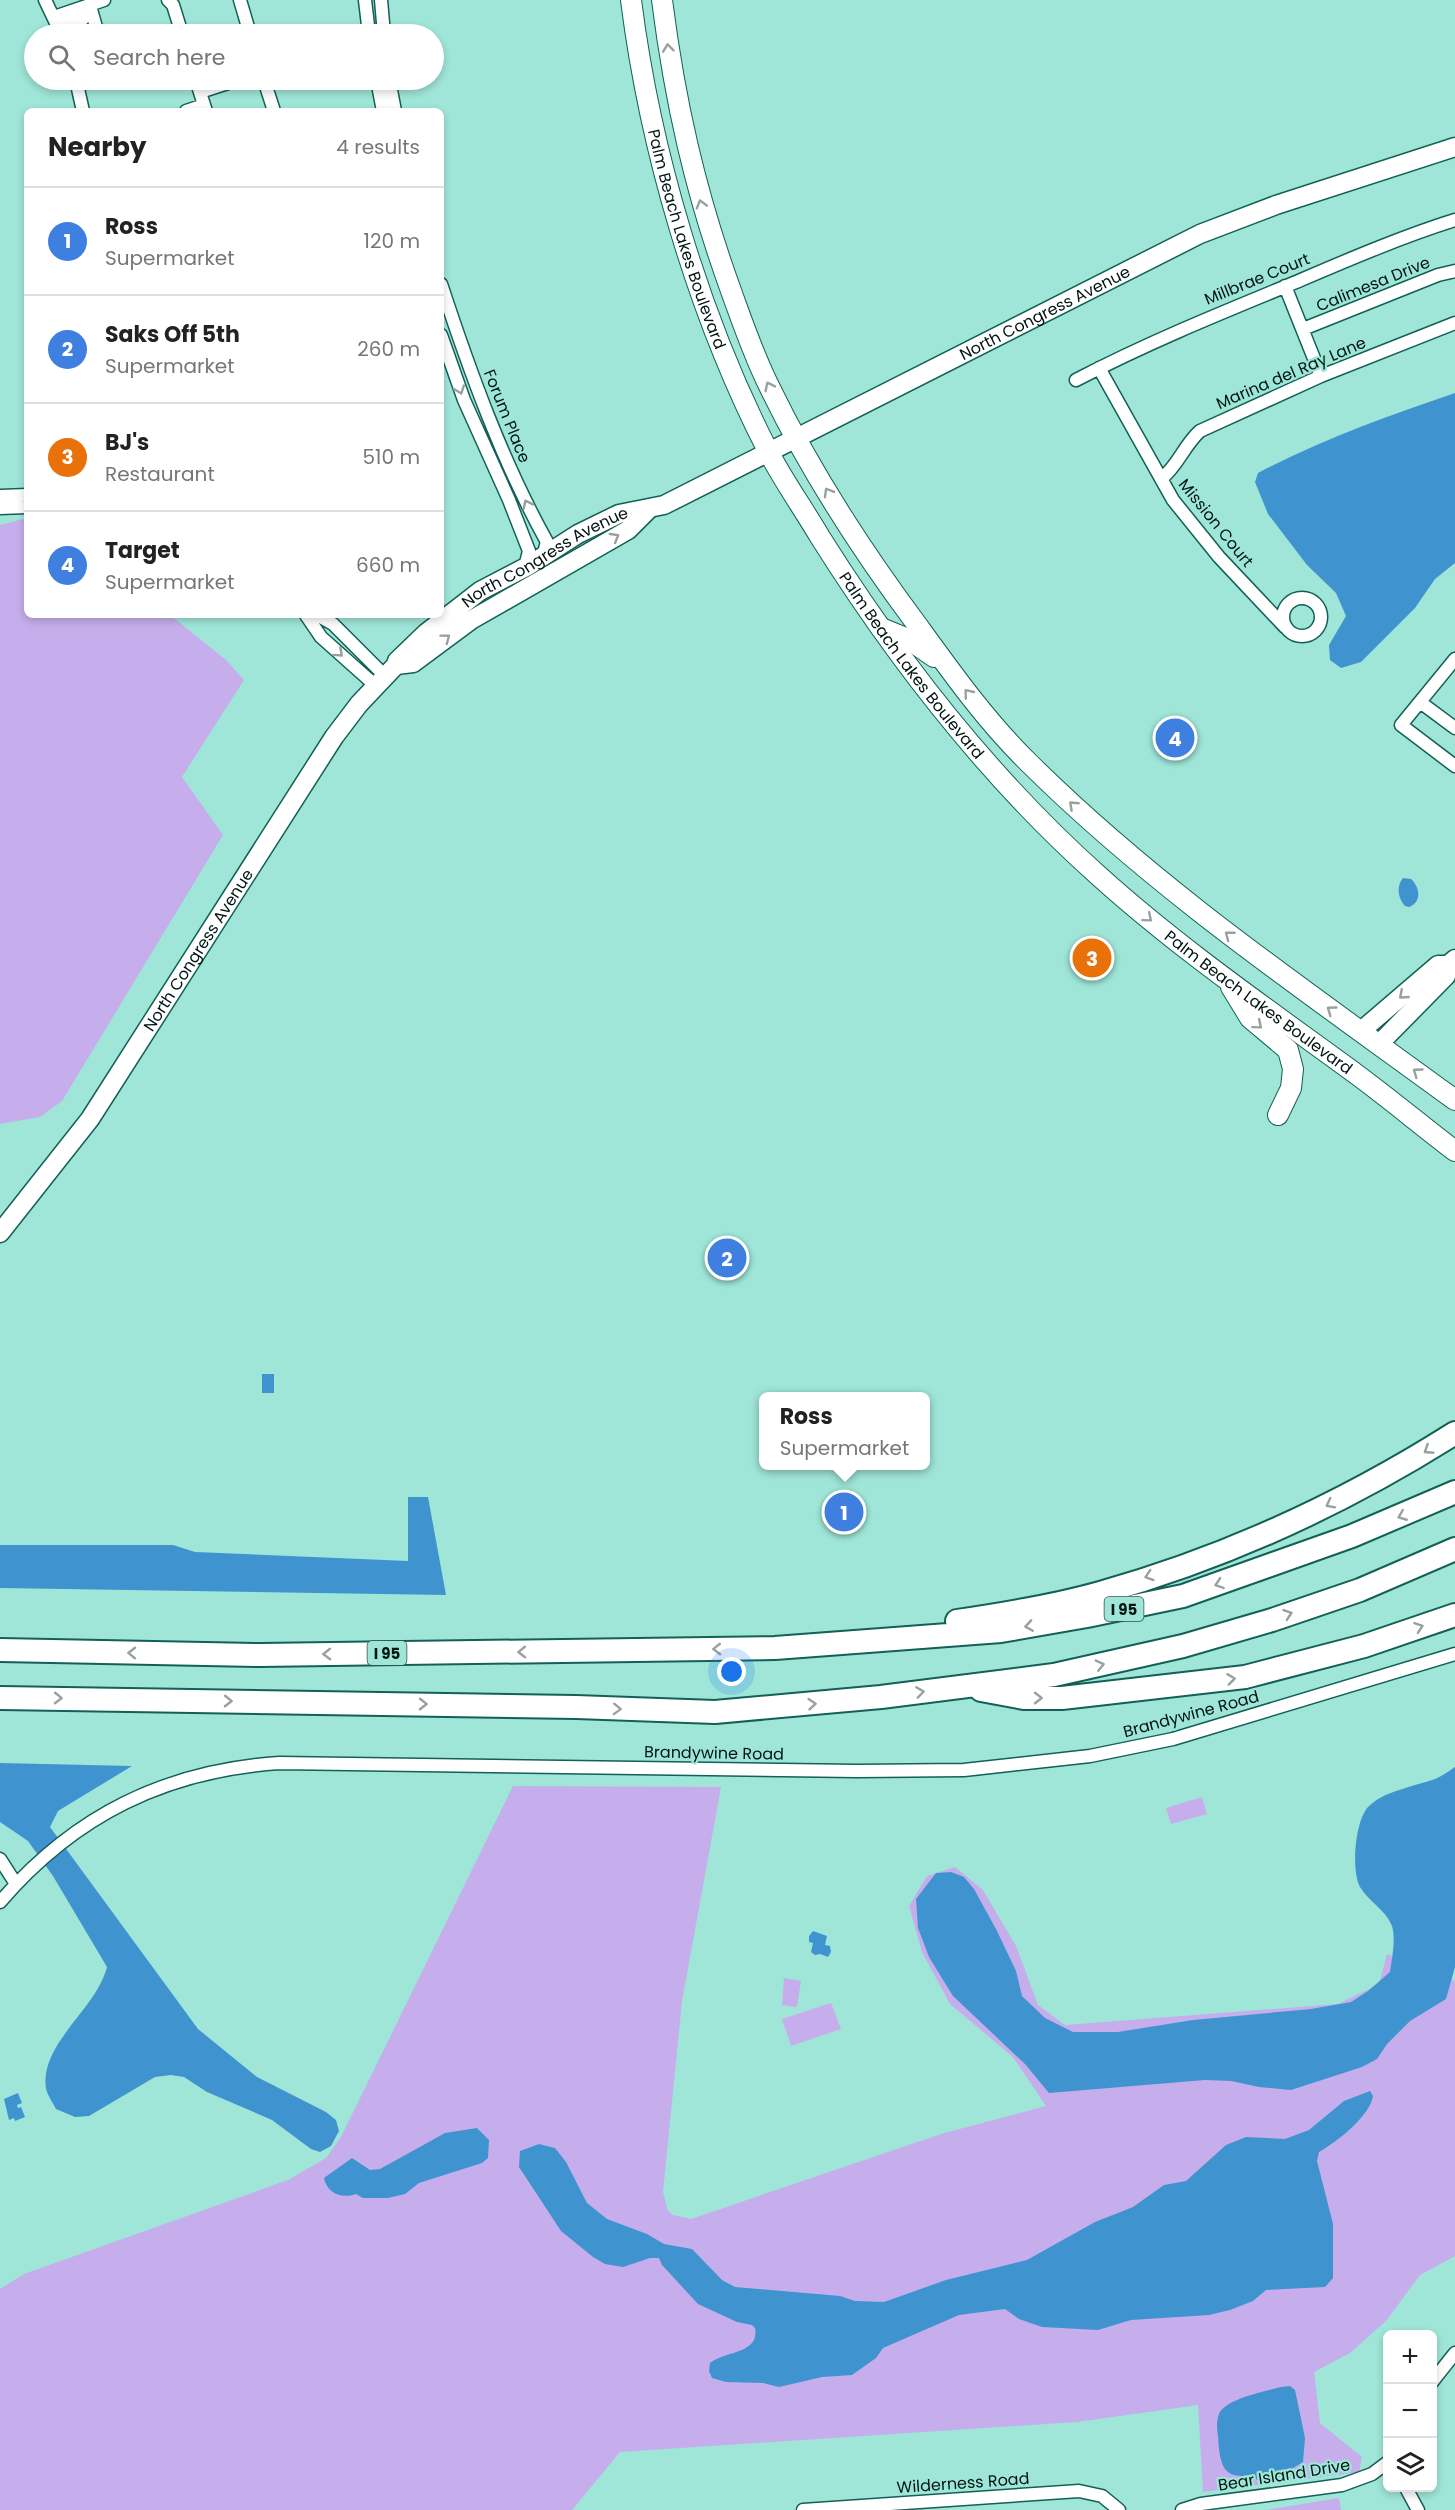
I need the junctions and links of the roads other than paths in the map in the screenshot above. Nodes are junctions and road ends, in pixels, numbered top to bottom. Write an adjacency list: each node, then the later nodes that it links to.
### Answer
1 (104, 0): 8 (street)
2 (168, 0): 11 (street)
3 (240, 0): 12 (street)
4 (365, 0): 13 (street)
5 (381, 0): 14 (street)
6 (631, 0): 37 (main road, Palm Beach Lakes Boulevard)
7 (662, 0): 36 (main road, Palm Beach Lakes Boulevard, one-way to 7)
8 (90, 6): 9 (street); 10 (street)
9 (54, 18)
10 (95, 24)
11 (179, 24)
12 (247, 24)
13 (368, 24)
14 (383, 24)
15 (78, 90): 20 (street)
16 (199, 90): 21 (street)
17 (267, 90): 22 (street)
18 (378, 90): 23 (street)
19 (390, 90): 24 (street)
20 (82, 108)
21 (205, 108)
22 (273, 108)
23 (382, 108)
24 (394, 108)
25 (1455, 147): 36 (street, North Congress Avenue)
26 (1455, 220): 28 (street, Millbrae Court)
27 (1455, 271): 31 (street, Calimesa Drive)
28 (1285, 286): 31 (street); 33 (street, Millbrae Court)
29 (444, 292): 46 (street, Forum Place, one-way to 29)
30 (1455, 323): 34 (street, Marina del Ray Lane)
31 (1303, 329): 34 (street)
32 (444, 343): 47 (street, Forum Place, one-way to 47)
33 (1098, 368): 35 (street, Millbrae Court); 38 (street, Mission Court)
34 (1321, 376): 38 (street, Marina del Ray Lane)
35 (1076, 380)
36 (797, 438): 37 (street, North Congress Avenue); 56 (main road, Palm Beach Lakes Boulevard, one-way to 36)
37 (769, 452): 45 (street, North Congress Avenue); 54 (main road, Palm Beach Lakes Boulevard)
38 (1161, 479): 53 (street, Mission Court)
39 (24, 489): 40 (street)
40 (0, 490)
41 (24, 495): 42 (street)
42 (0, 496)
43 (24, 507): 44 (street)
44 (0, 508)
45 (648, 510): 46 (street, North Congress Avenue); 48 (street, North Congress Avenue, one-way to 45)
46 (543, 556): 47 (street, North Congress Avenue); 48 (street)
47 (525, 567): 49 (street, North Congress Avenue)
48 (530, 586): 57 (street, North Congress Avenue, one-way to 48)
49 (444, 614)
50 (308, 618): 57 (street, one-way to 57)
51 (322, 618): 57 (street)
52 (433, 621): 57 (street, North Congress Avenue)
53 (1285, 627)
54 (881, 628): 56 (main road); 62 (main road, Palm Beach Lakes Boulevard, one-way to 62)
55 (1455, 659): 58 (street)
56 (950, 670): 63 (main road, Palm Beach Lakes Boulevard, one-way to 56)
57 (386, 676): 68 (street, North Congress Avenue)
58 (1420, 702): 59 (street); 60 (street)
59 (1455, 728)
60 (1455, 766)
61 (1452, 962): 63 (street, one-way to 63); 64 (street)
62 (1225, 978): 66 (main road, one-way to 66); 67 (main road, Palm Beach Lakes Boulevard)
63 (1361, 1031): 64 (main road, Palm Beach Lakes Boulevard)
64 (1379, 1044): 65 (main road, Palm Beach Lakes Boulevard, one-way to 64)
65 (1455, 1100)
66 (1278, 1115)
67 (1455, 1151)
68 (0, 1233)
69 (1455, 1432): 73 (highway, one-way to 73)
70 (1455, 1492): 73 (highway, I 95, one-way to 73)
71 (1455, 1549): 76 (highway, one-way to 71)
72 (1455, 1615): 76 (highway, one-way to 72)
73 (775, 1648): 74 (highway, I 95, one-way to 74)
74 (0, 1650)
75 (1455, 1654): 79 (street, Brandywine Road)
76 (959, 1686): 77 (highway, one-way to 76)
77 (0, 1698)
78 (0, 1859): 79 (street)
79 (16, 1884): 80 (street, Brandywine Road)
80 (0, 1902)
81 (1455, 2353): 82 (street)
82 (1437, 2376)
83 (1383, 2466): 87 (street, Bear Island Drive)
84 (1409, 2492): 88 (street)
85 (803, 2510): 86 (street, Wilderness Road)
86 (1119, 2510)
87 (1182, 2510)
88 (1418, 2510)

